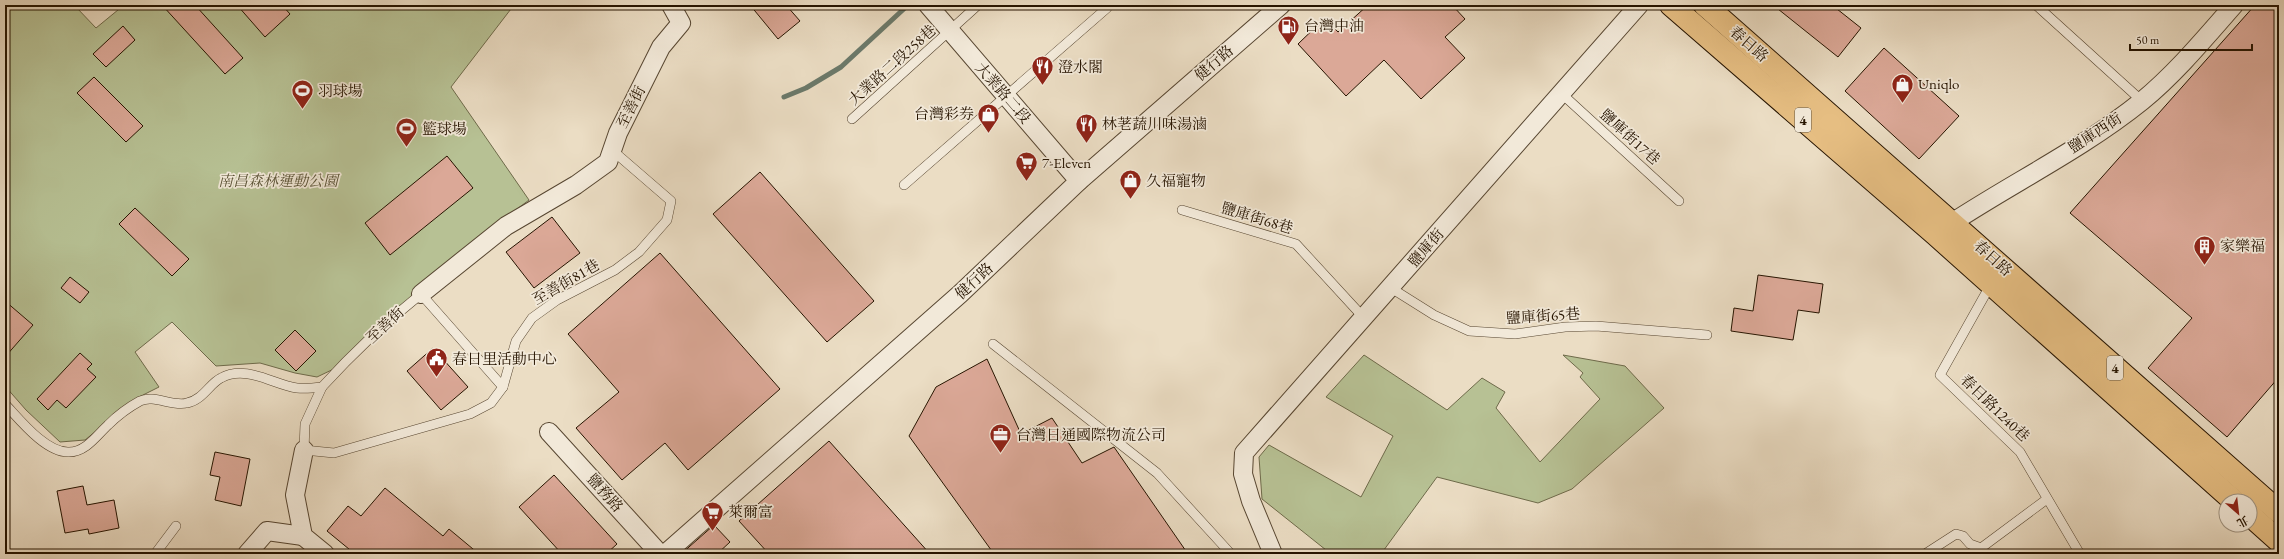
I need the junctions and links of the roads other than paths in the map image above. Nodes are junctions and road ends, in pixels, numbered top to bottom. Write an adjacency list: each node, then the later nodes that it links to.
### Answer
1 (671, 5): 16 (street, 至善街)
2 (928, 5): 11 (street, 大業路二段)
3 (978, 5): 11 (lane, 大業路二段258巷)
4 (1280, 5): 17 (street, 健行路)
5 (1639, 5): 12 (street, 鹽庫街)
6 (1671, 5): 22 (main road, 春日路 / 4)
7 (1705, 5): 21 (main road, 春日路 / 4)
8 (2036, 5): 14 (lane)
9 (2234, 5): 14 (street, 鹽庫西街)
10 (1107, 8): 13 (lane)
11 (950, 31): 13 (street, 大業路二段); 15 (lane, 大業路二段258巷)
12 (1562, 94): 19 (lane, 鹽庫街17巷); 24 (street, 鹽庫街)
13 (1006, 96): 17 (street, 大業路二段); 18 (lane)
14 (2142, 101): 21 (street, 鹽庫西街)
15 (852, 119)
16 (612, 150): 25 (street, 至善街); 29 (lane, 至善街81巷)
17 (1079, 181): 45 (street, 健行路)
18 (904, 185)
19 (1680, 201)
20 (1182, 210): 26 (lane, 鹽庫街68巷)
21 (1953, 222): 22 (street, 鹽庫西街); 36 (main road, 春日路 / 4)
22 (1935, 234): 23 (main road, 春日路 / 4)
23 (1991, 284): 34 (main road, 春日路 / 4); 35 (lane, 春日路1240巷)
24 (1391, 288): 26 (street, 鹽庫街); 27 (lane, 鹽庫街65巷)
25 (421, 294): 29 (lane); 30 (lane, 至善街)
26 (1364, 318): 47 (street, 鹽庫街)
27 (1707, 335)
28 (993, 344): 46 (lane)
29 (503, 387): 33 (lane, 至善街81巷)
30 (322, 388): 31 (lane); 33 (lane, 至善街)
31 (5, 404)
32 (549, 432): 44 (street, 鹽務路)
33 (304, 450): 39 (street)
34 (2225, 493)
35 (2047, 499): 48 (lane); 49 (lane, 春日路1240巷)
36 (2279, 512)
37 (2258, 522): 40 (main road)
38 (176, 526): 41 (lane)
39 (303, 536): 42 (street); 43 (street)
40 (2279, 541)
41 (155, 554)
42 (247, 554)
43 (325, 554)
44 (660, 554)
45 (665, 554)
46 (1231, 554)
47 (1273, 554)
48 (1925, 554)
49 (2080, 554)

